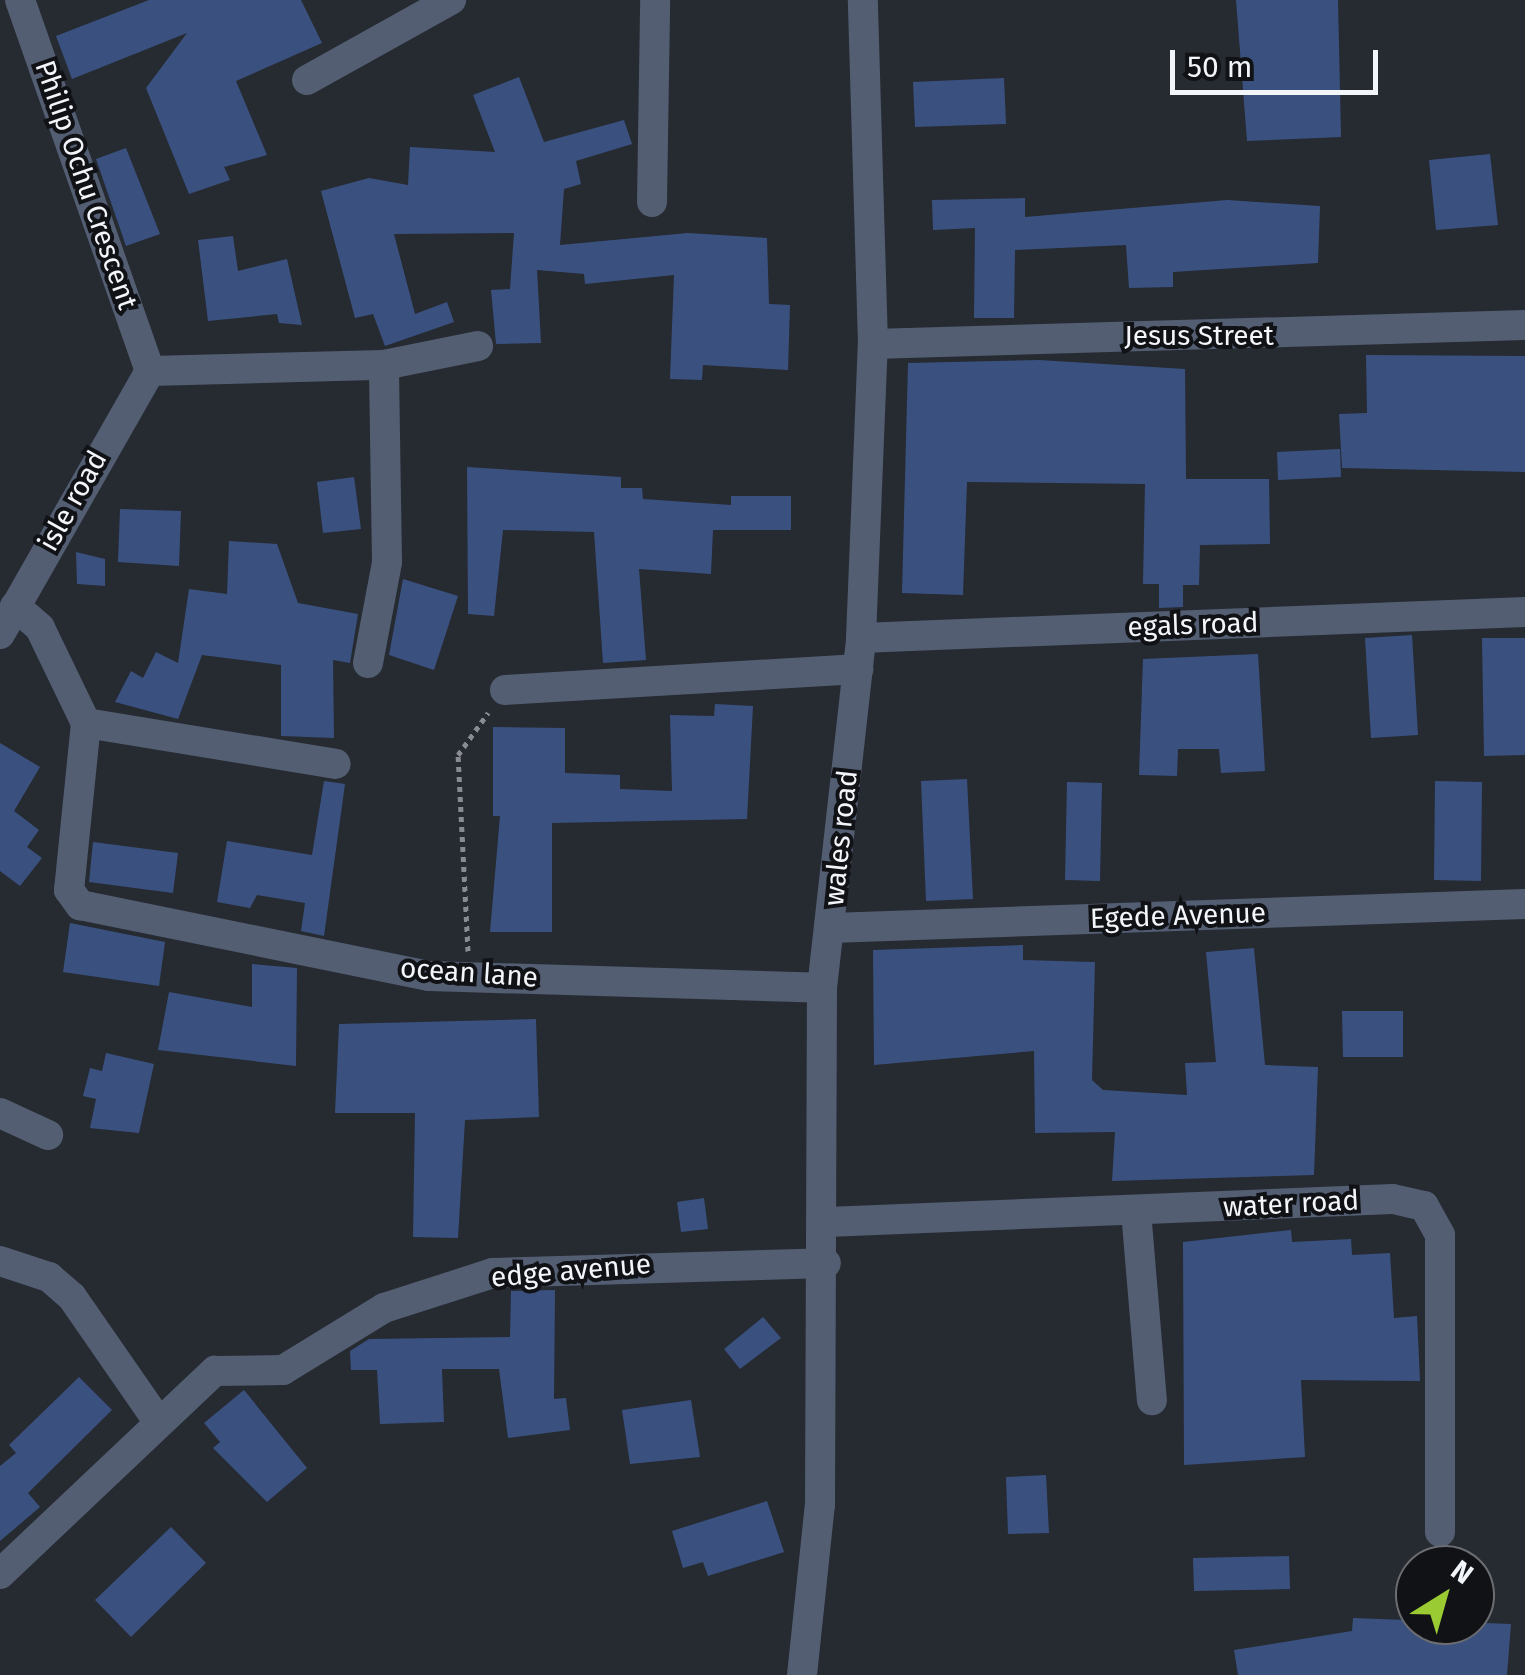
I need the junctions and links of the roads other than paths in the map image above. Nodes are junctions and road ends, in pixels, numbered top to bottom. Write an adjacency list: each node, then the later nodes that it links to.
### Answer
1 (20, 0): 11 (street, Philip Ochu Crescent)
2 (450, 0): 5 (street)
3 (655, 0): 6 (street)
4 (863, 0): 8 (street, wales road)
5 (307, 80)
6 (652, 202)
7 (1525, 325): 8 (street, Jesus Street)
8 (873, 344): 15 (street, wales road)
9 (478, 346): 10 (street)
10 (384, 365): 11 (street); 16 (street)
11 (150, 370): 12 (street, isle road)
12 (15, 606): 14 (street, isle road); 19 (street)
13 (1525, 612): 15 (street, egals road)
14 (0, 634)
15 (861, 638): 17 (street, wales road)
16 (368, 663)
17 (858, 669): 18 (street); 22 (street, wales road)
18 (504, 690)
19 (86, 723): 20 (street); 23 (street, ocean lane)
20 (336, 764)
21 (1525, 904): 22 (street, Egede Avenue)
22 (831, 928): 23 (street, wales road)
23 (822, 988): 27 (street, wales road)
24 (0, 1113): 25 (street)
25 (48, 1135)
26 (1136, 1211): 27 (street, water road); 30 (street); 32 (street, water road)
27 (827, 1222): 29 (street, wales road)
28 (0, 1262): 31 (street)
29 (826, 1264): 31 (street, edge avenue); 34 (street, wales road)
30 (1152, 1400)
31 (158, 1421): 33 (street, edge avenue)
32 (1440, 1532)
33 (0, 1574)
34 (802, 1675)

